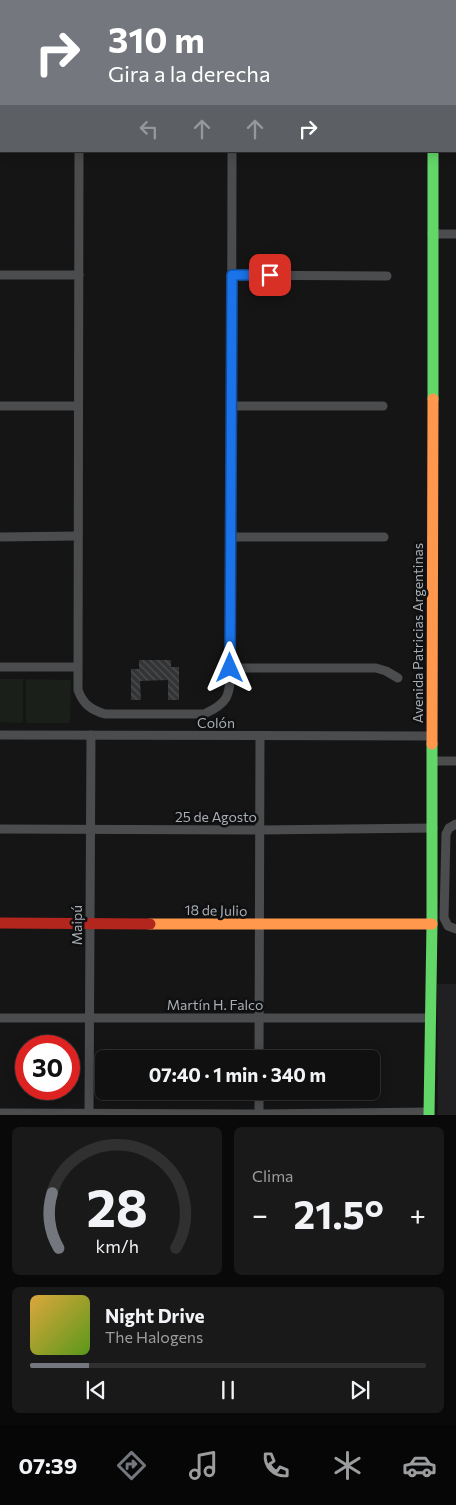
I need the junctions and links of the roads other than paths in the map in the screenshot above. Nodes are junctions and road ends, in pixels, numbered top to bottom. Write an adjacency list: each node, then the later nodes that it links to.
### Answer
1 (79, 152): 7 (street)
2 (232, 152): 8 (street)
3 (433, 152): 4 (street, Avenida Patricias Argentinas)
4 (432, 234): 5 (street); 25 (street, Avenida Patricias Argentinas)
5 (456, 234)
6 (0, 274): 7 (street)
7 (78, 275): 11 (street)
8 (232, 275): 9 (street); 12 (street)
9 (387, 276)
10 (0, 406): 11 (street)
11 (78, 406): 15 (street)
12 (231, 406): 13 (street); 16 (street)
13 (383, 406)
14 (0, 536): 15 (street)
15 (78, 536): 19 (street)
16 (231, 537): 17 (street); 20 (street)
17 (384, 537)
18 (0, 667): 19 (street)
19 (77, 667): 20 (street)
20 (230, 668): 21 (street)
21 (398, 678)
22 (0, 735): 23 (street, Colón)
23 (91, 735): 24 (street, Colón); 31 (street, Maipú)
24 (260, 736): 25 (street, Colón); 32 (street)
25 (432, 736): 26 (street, Avenida Patricias Argentinas)
26 (432, 761): 27 (street); 29 (street, Avenida Patricias Argentinas)
27 (456, 761)
28 (456, 824): 37 (street)
29 (432, 828): 32 (street, 25 de Agosto); 35 (street, Avenida Patricias Argentinas)
30 (0, 829): 31 (street, 25 de Agosto)
31 (90, 829): 32 (street, 25 de Agosto); 33 (street, Maipú)
32 (260, 830): 36 (street)
33 (90, 923): 34 (street, 18 de Julio); 36 (street, 18 de Julio); 39 (street, Maipú)
34 (0, 924)
35 (432, 924): 36 (street, 18 de Julio); 41 (street, Avenida Patricias Argentinas)
36 (259, 925): 40 (street)
37 (456, 929)
38 (0, 1018): 39 (street, Martín H. Falco)
39 (90, 1018): 40 (street, Martín H. Falco); 46 (street, Maipú)
40 (259, 1018): 41 (street, Martín H. Falco); 42 (street)
41 (430, 1018): 45 (street, Avenida Patricias Argentinas)
42 (259, 1050)
43 (259, 1100): 47 (street)
44 (0, 1113): 46 (street)
45 (429, 1113): 47 (street)
46 (89, 1114): 47 (street)
47 (259, 1114)

